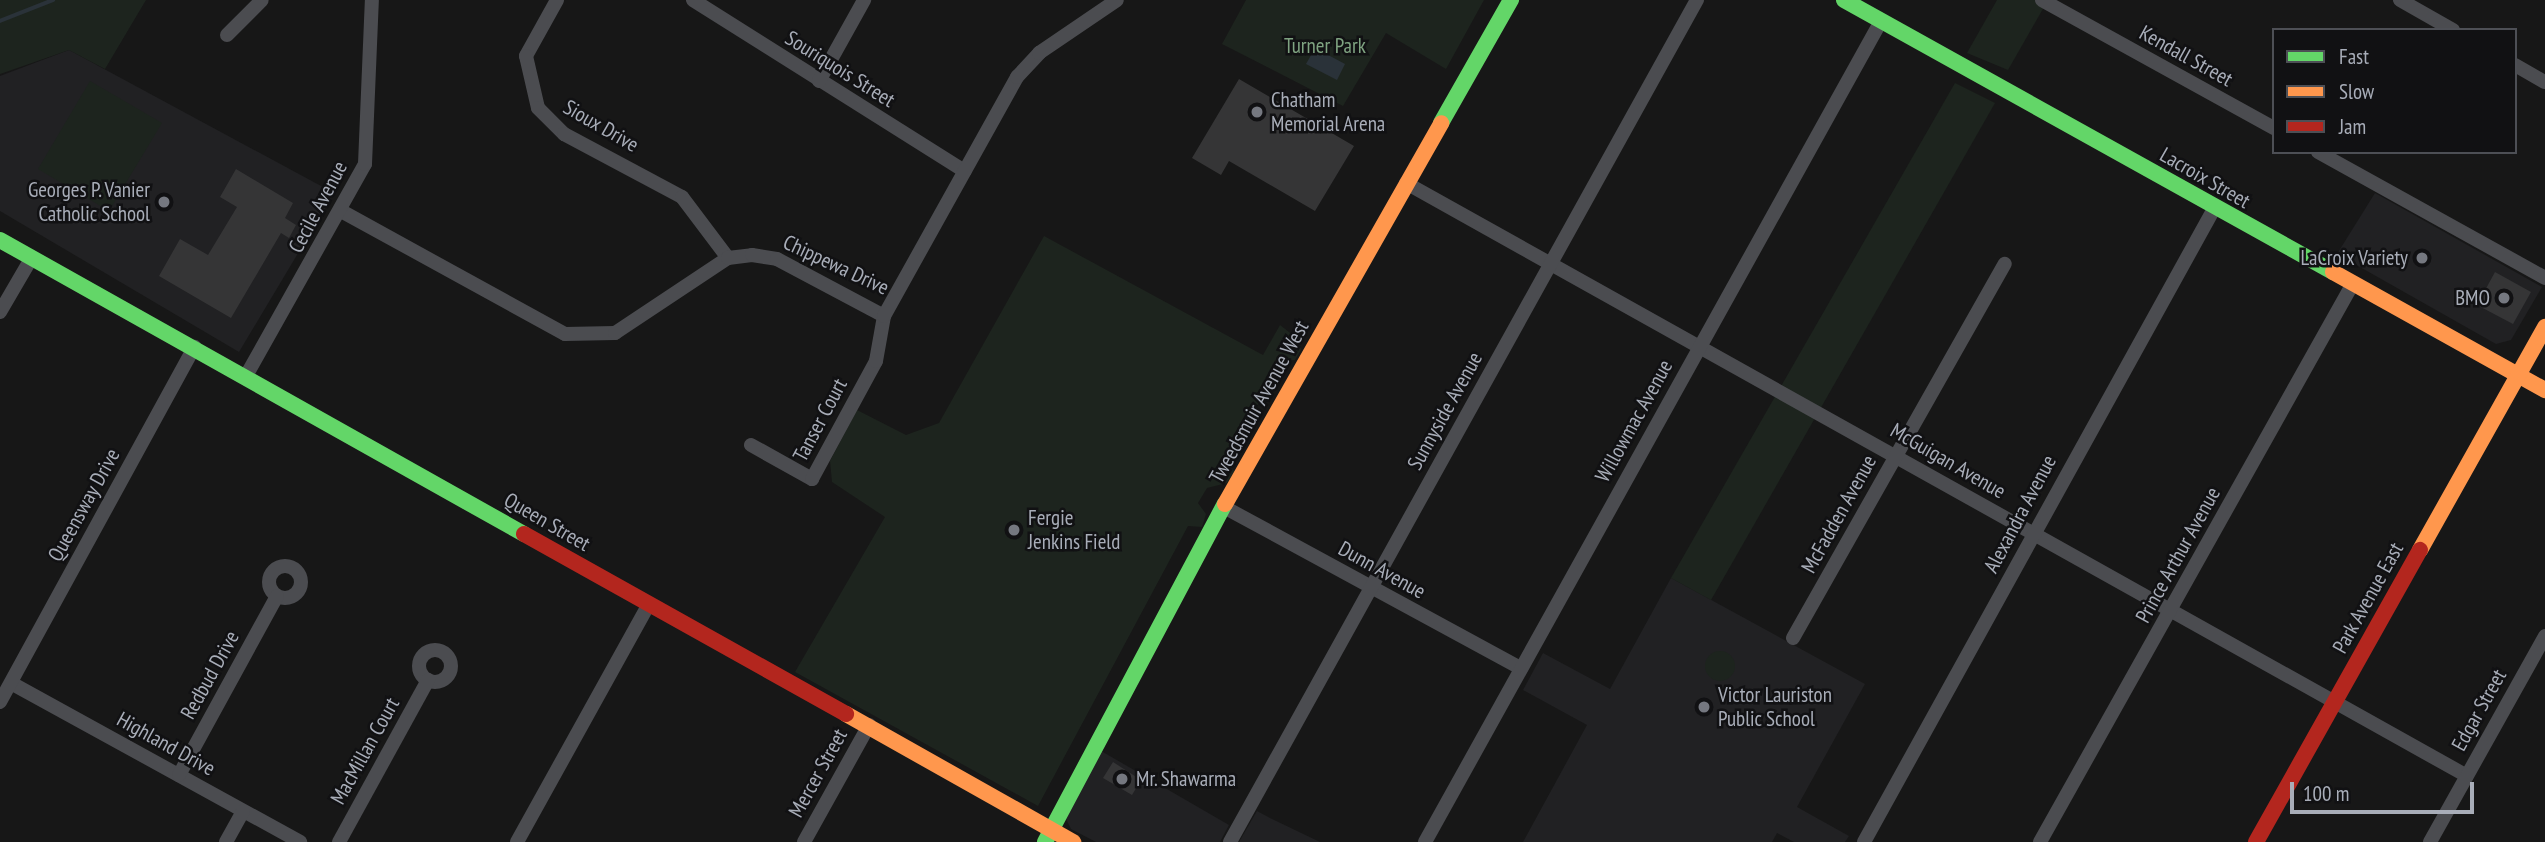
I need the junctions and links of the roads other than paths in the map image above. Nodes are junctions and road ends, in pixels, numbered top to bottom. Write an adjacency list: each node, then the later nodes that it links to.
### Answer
1 (262, 0): 14 (street)
2 (372, 0): 23 (street, Cecile Avenue)
3 (557, 0): 26 (street, Sioux Drive)
4 (693, 0): 16 (street, Souriquois Street)
5 (864, 0): 16 (street)
6 (1117, 0): 20 (street, Chippewa Drive)
7 (1511, 0): 21 (main road, Tweedsmuir Avenue West)
8 (1697, 0): 27 (street, Sunnyside Avenue)
9 (1844, 0): 12 (main road, Lacroix Street)
10 (2042, 0): 18 (street, Kendall Street)
11 (2400, 0): 13 (street)
12 (1881, 20): 22 (main road, Lacroix Street); 34 (street, Willowmac Avenue)
13 (2449, 28)
14 (227, 35)
15 (2517, 66): 17 (street)
16 (819, 81): 20 (street, Souriquois Street)
17 (2545, 82)
18 (2272, 127)
19 (2322, 154): 29 (street)
20 (965, 171): 32 (street, Chippewa Drive)
21 (1406, 183): 27 (street, McGuigan Avenue); 41 (main road, Tweedsmuir Avenue West)
22 (2215, 207): 30 (main road, Lacroix Street); 42 (street, Alexandra Avenue)
23 (343, 212): 26 (street); 36 (street, Cecile Avenue)
24 (0, 240): 25 (main road, Queen Street)
25 (31, 258): 31 (street); 35 (main road, Queen Street)
26 (728, 258): 32 (street, Chippewa Drive)
27 (1553, 262): 34 (street, McGuigan Avenue); 43 (street, Sunnyside Avenue)
28 (2005, 264): 40 (street, McFadden Avenue)
29 (2545, 278)
30 (2351, 287): 37 (main road, Lacroix Street); 46 (street, Prince Arthur Avenue)
31 (0, 312)
32 (884, 316): 39 (street, Tanser Court)
33 (2545, 327): 37 (main road, Park Avenue East)
34 (1701, 343): 40 (street, McGuigan Avenue); 49 (street, Willowmac Avenue)
35 (194, 347): 36 (main road, Queen Street); 51 (street, Queensway Drive)
36 (246, 376): 45 (main road, Queen Street)
37 (2519, 376): 38 (main road, Lacroix Street); 52 (main road, Park Avenue East)
38 (2545, 390)
39 (751, 445)
40 (1895, 455): 42 (street, McGuigan Avenue); 48 (street, McFadden Avenue)
41 (1224, 507): 43 (street, Dunn Avenue); 58 (main road, Tweedsmuir Avenue West)
42 (2034, 535): 46 (street, McGuigan Avenue); 67 (street, Alexandra Avenue)
43 (1369, 587): 49 (street, Dunn Avenue); 65 (street, Sunnyside Avenue)
44 (277, 596): 55 (street, Redbud Drive)
45 (649, 604): 54 (main road, Queen Street); 62 (street)
46 (2174, 606): 52 (street, McGuigan Avenue); 68 (street, Prince Arthur Avenue)
47 (2545, 636): 56 (street, Edgar Street)
48 (1793, 638)
49 (1521, 668): 66 (street, Willowmac Avenue)
50 (428, 680): 61 (street, MacMillan Court)
51 (11, 683): 53 (street, Queensway Drive); 55 (street, Highland Drive)
52 (2335, 701): 56 (street, McGuigan Avenue); 69 (main road, Park Avenue East)
53 (0, 702)
54 (869, 725): 58 (main road, Queen Street); 63 (street, Mercer Street)
55 (179, 775): 57 (street, Highland Drive)
56 (2467, 776): 70 (street, Edgar Street)
57 (243, 811): 59 (street); 60 (street, Highland Drive)
58 (1047, 835): 64 (main road, Queen Street)
59 (226, 842)
60 (300, 842)
61 (339, 842)
62 (517, 842)
63 (804, 842)
64 (1073, 842)
65 (1230, 842)
66 (1425, 842)
67 (1864, 842)
68 (2040, 842)
69 (2256, 842)
70 (2430, 842)

